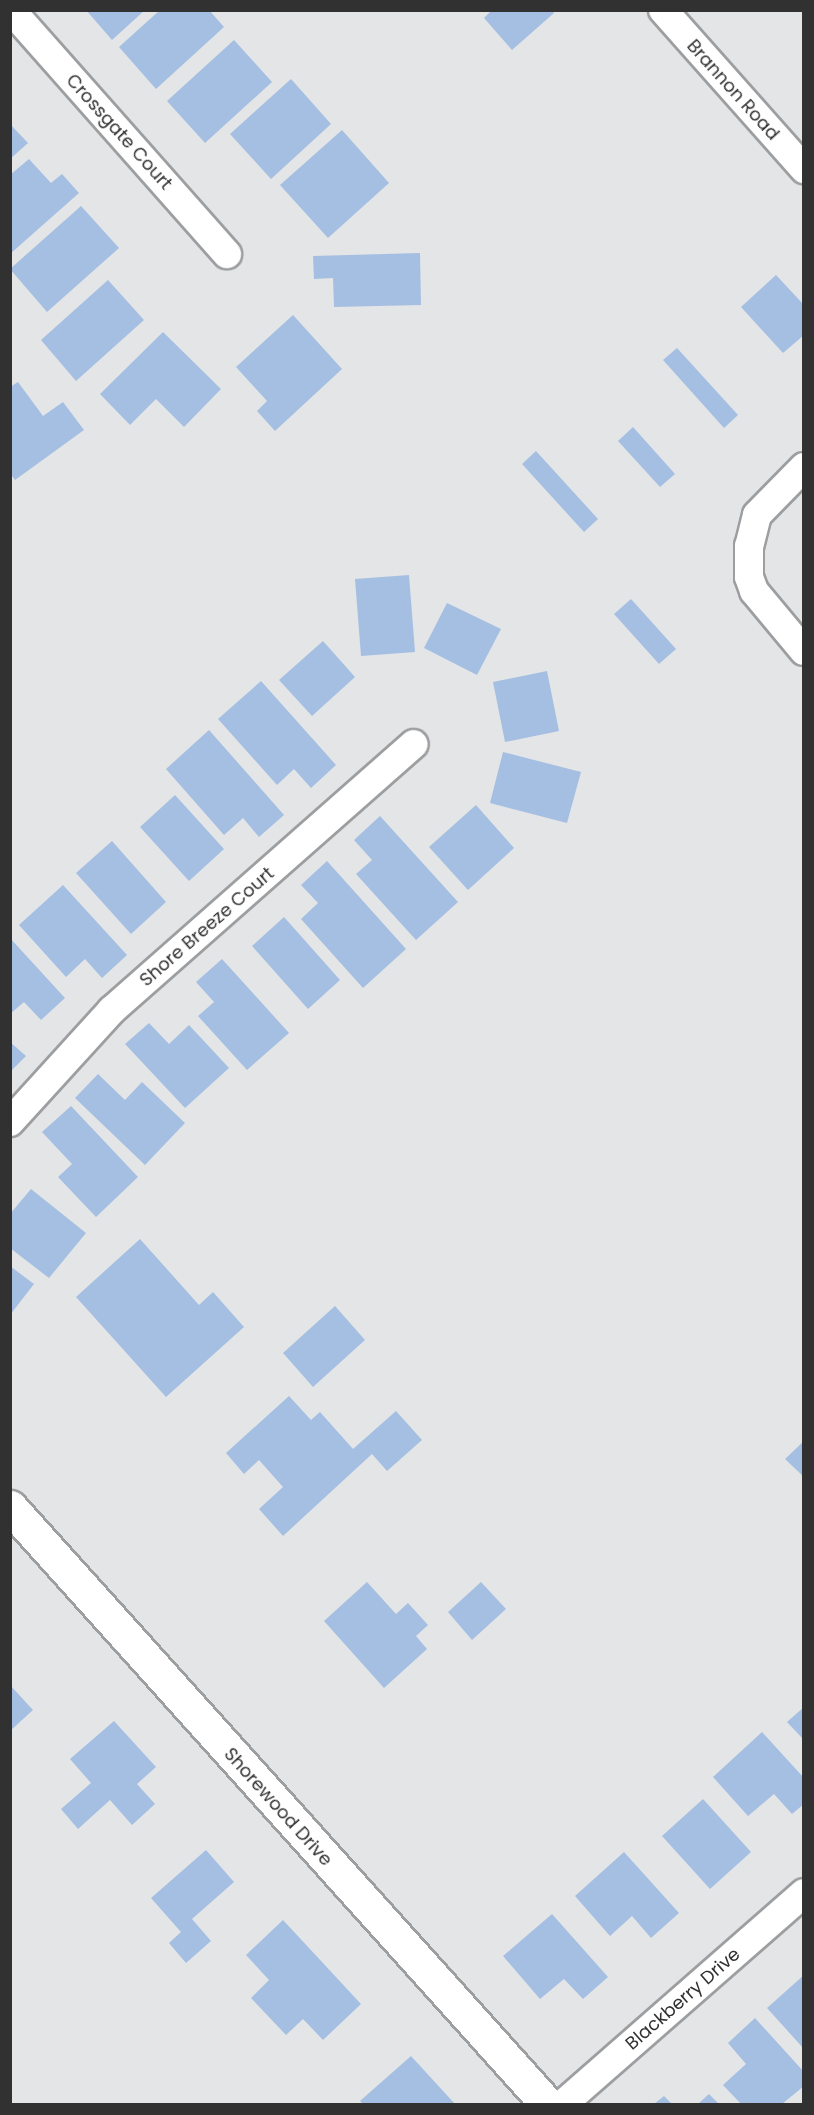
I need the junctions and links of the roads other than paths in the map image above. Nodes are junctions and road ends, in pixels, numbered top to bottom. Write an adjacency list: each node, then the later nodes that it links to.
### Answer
1 (11, 10): 4 (street, Crossgate Court)
2 (663, 10): 3 (street, Brannon Road)
3 (804, 169)
4 (227, 254)
5 (804, 467): 6 (street)
6 (804, 651)
7 (414, 744): 8 (street, Shore Breeze Court)
8 (10, 1122)
9 (10, 1507): 11 (street, Shorewood Drive)
10 (804, 1893): 12 (street, Blackberry Drive)
11 (547, 2104)
12 (563, 2104)

